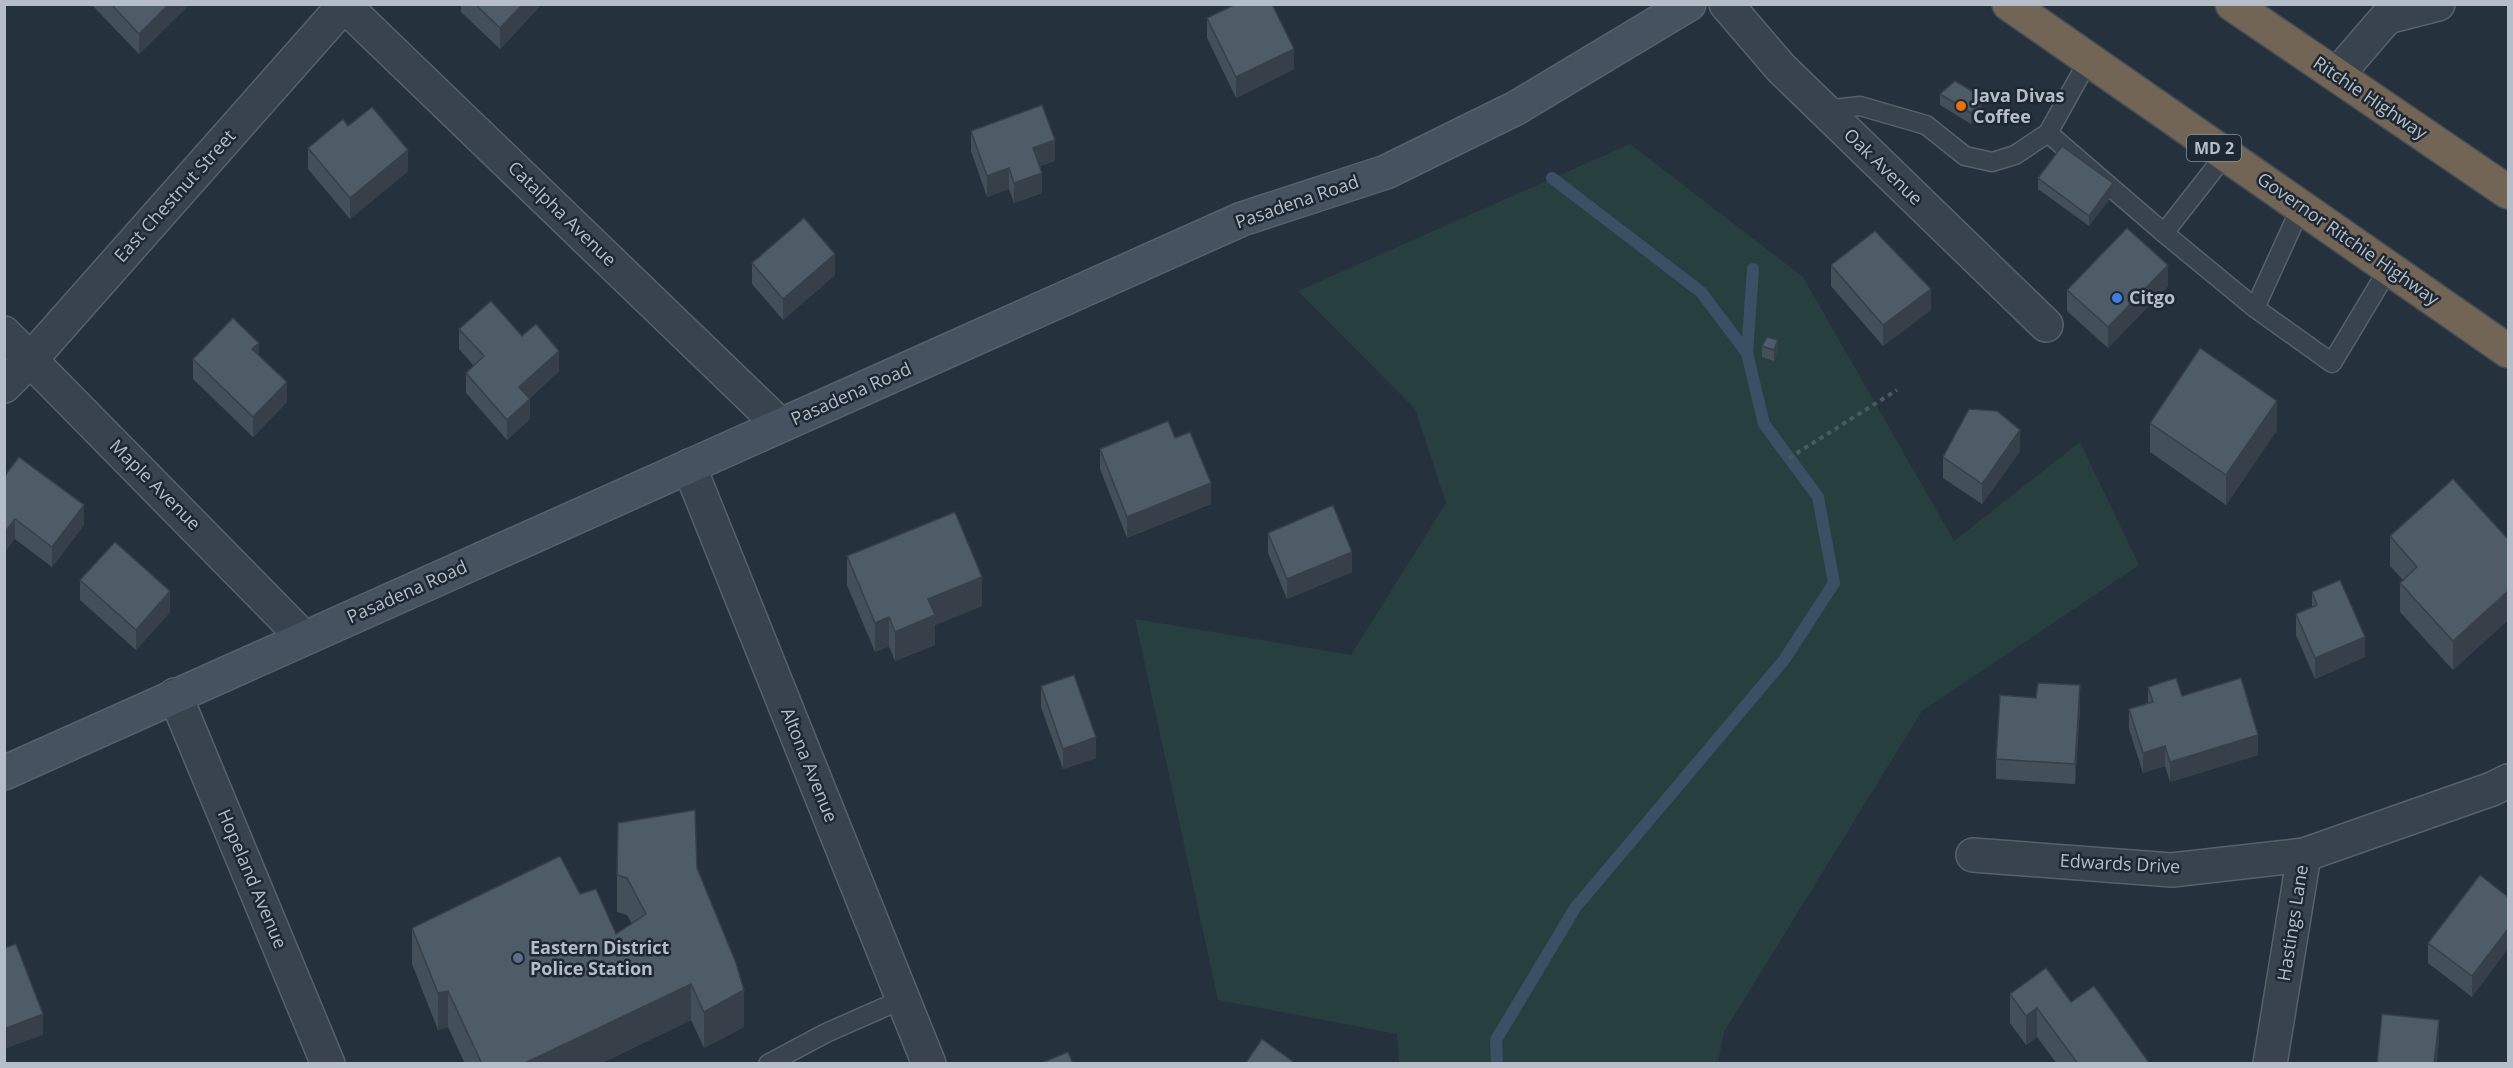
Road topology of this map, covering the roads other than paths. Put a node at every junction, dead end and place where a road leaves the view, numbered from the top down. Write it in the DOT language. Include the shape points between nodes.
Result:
graph roads {
  1 [pos="1689,4"];
  2 [pos="1726,4"];
  3 [pos="2009,4"];
  4 [pos="2232,4"];
  5 [pos="2438,4"];
  6 [pos="344,5"];
  7 [pos="2088,60"];
  8 [pos="2337,75"];
  9 [pos="1825,110"];
  10 [pos="2048,133"];
  11 [pos="2225,154"];
  12 [pos="2508,192"];
  13 [pos="2301,207"];
  14 [pos="2164,233"];
  15 [pos="2389,268"];
  16 [pos="2255,308"];
  17 [pos="2046,325"];
  18 [pos="4,333"];
  19 [pos="2508,351"];
  20 [pos="31,359"];
  21 [pos="4,386"];
  22 [pos="780,425"];
  23 [pos="689,465"];
  24 [pos="304,638"];
  25 [pos="175,695"];
  26 [pos="4,773"];
  27 [pos="2508,781"];
  28 [pos="1973,855"];
  29 [pos="2304,855"];
  30 [pos="903,999"];
  31 [pos="328,1064"];
  32 [pos="768,1064"];
  33 [pos="929,1064"];
  34 [pos="2270,1064"];
  1 -- 22 [label="main road, Pasadena Road" via="1516,108 1386,172 1242,219"];
  2 -- 9 [label="street, Oak Avenue" via="1781,68"];
  3 -- 7 [label="highway, Governor Ritchie Highway / MD 2"];
  4 -- 8 [label="highway, Ritchie Highway"];
  5 -- 8 [label="street" via="2387,18"];
  6 -- 20 [label="street, East Chestnut Street"];
  6 -- 22 [label="street, Catalpha Avenue"];
  7 -- 10 [label="lane"];
  7 -- 11 [label="highway, Governor Ritchie Highway / MD 2"];
  8 -- 12 [label="highway, Ritchie Highway"];
  9 -- 10 [label="lane" via="1860,106 1926,125 1965,156 1992,162 2015,155"];
  9 -- 17 [label="street, Oak Avenue"];
  10 -- 14 [label="lane"];
  11 -- 13 [label="highway, Governor Ritchie Highway / MD 2"];
  11 -- 14 [label="lane"];
  13 -- 15 [label="highway, Governor Ritchie Highway / MD 2"];
  13 -- 16 [label="lane"];
  14 -- 16 [label="lane"];
  15 -- 16 [label="lane" via="2332,363"];
  15 -- 19 [label="highway, Governor Ritchie Highway / MD 2"];
  18 -- 20 [label="street, Maple Avenue"];
  20 -- 21 [label="street, East Chestnut Street"];
  20 -- 24 [label="street, Maple Avenue"];
  22 -- 23 [label="main road, Pasadena Road"];
  23 -- 24 [label="main road, Pasadena Road"];
  23 -- 30 [label="street, Altona Avenue"];
  24 -- 25 [label="main road, Pasadena Road"];
  25 -- 26 [label="main road, Pasadena Road"];
  25 -- 31 [label="street, Hopeland Avenue"];
  27 -- 29 [label="street, Hastings Lane"];
  28 -- 29 [label="street, Edwards Drive" via="2172,870"];
  29 -- 34 [label="street, Hastings Lane"];
  30 -- 32 [label="lane"];
  30 -- 33 [label="street, Altona Avenue"];
}
